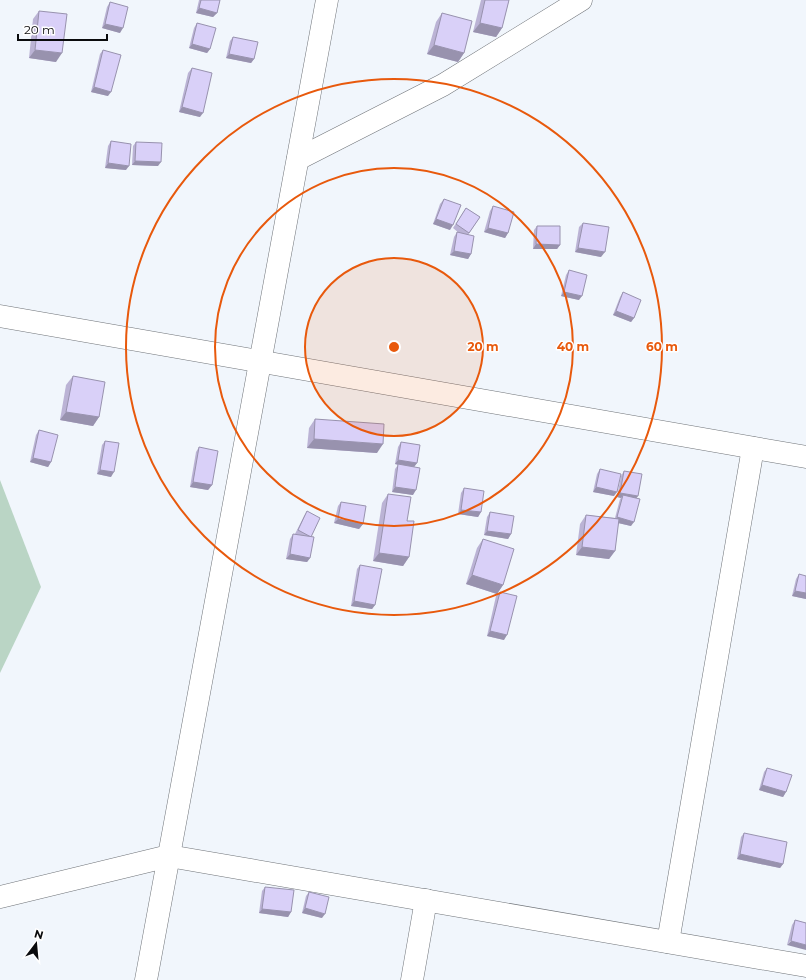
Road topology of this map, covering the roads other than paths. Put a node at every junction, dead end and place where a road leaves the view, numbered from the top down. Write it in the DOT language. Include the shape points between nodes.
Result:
graph roads {
  1 [pos="327,0"];
  2 [pos="581,0"];
  3 [pos="298,159"];
  4 [pos="0,316"];
  5 [pos="261,361"];
  6 [pos="753,448"];
  7 [pos="806,457"];
  8 [pos="169,856"];
  9 [pos="0,896"];
  10 [pos="426,900"];
  11 [pos="668,942"];
  12 [pos="806,966"];
  13 [pos="146,980"];
  14 [pos="412,980"];
  1 -- 3 [label="street"];
  2 -- 3 [label="street" via="444,85"];
  3 -- 5 [label="street"];
  4 -- 5 [label="street"];
  5 -- 6 [label="street"];
  5 -- 8 [label="street"];
  6 -- 7 [label="street"];
  6 -- 11 [label="street"];
  8 -- 9 [label="street"];
  8 -- 10 [label="street"];
  8 -- 13 [label="street"];
  10 -- 11 [label="street"];
  10 -- 14 [label="street"];
  11 -- 12 [label="street"];
}
